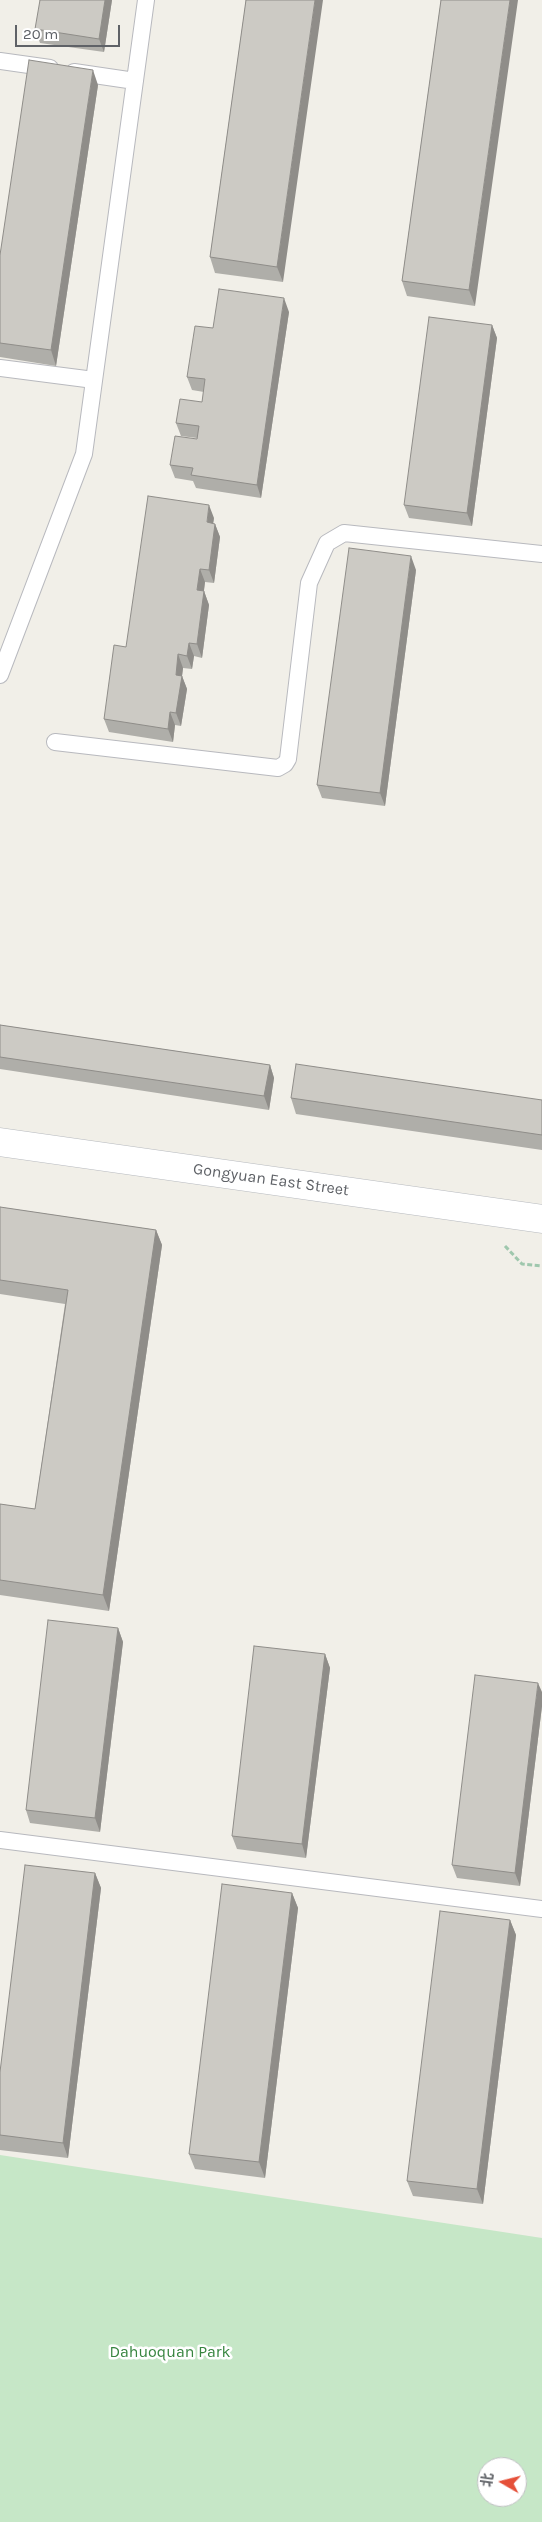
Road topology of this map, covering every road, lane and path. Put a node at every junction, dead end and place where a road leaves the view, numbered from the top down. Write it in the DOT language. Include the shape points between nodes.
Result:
graph roads {
  1 [pos="146,0"];
  2 [pos="0,60"];
  3 [pos="135,81"];
  4 [pos="0,368"];
  5 [pos="94,380"];
  6 [pos="542,554"];
  7 [pos="0,675"];
  8 [pos="55,742"];
  9 [pos="0,1142"];
  10 [pos="542,1219"];
  11 [pos="0,1840"];
  12 [pos="542,1909"];
  1 -- 3 [label="lane"];
  2 -- 3 [label="lane"];
  3 -- 5 [label="lane"];
  4 -- 5 [label="lane"];
  5 -- 7 [label="lane" via="84,454"];
  6 -- 8 [label="lane" via="344,534 326,543 308,583 288,759 278,768"];
  9 -- 10 [label="street, Gongyuan East Street"];
  11 -- 12 [label="lane"];
}
